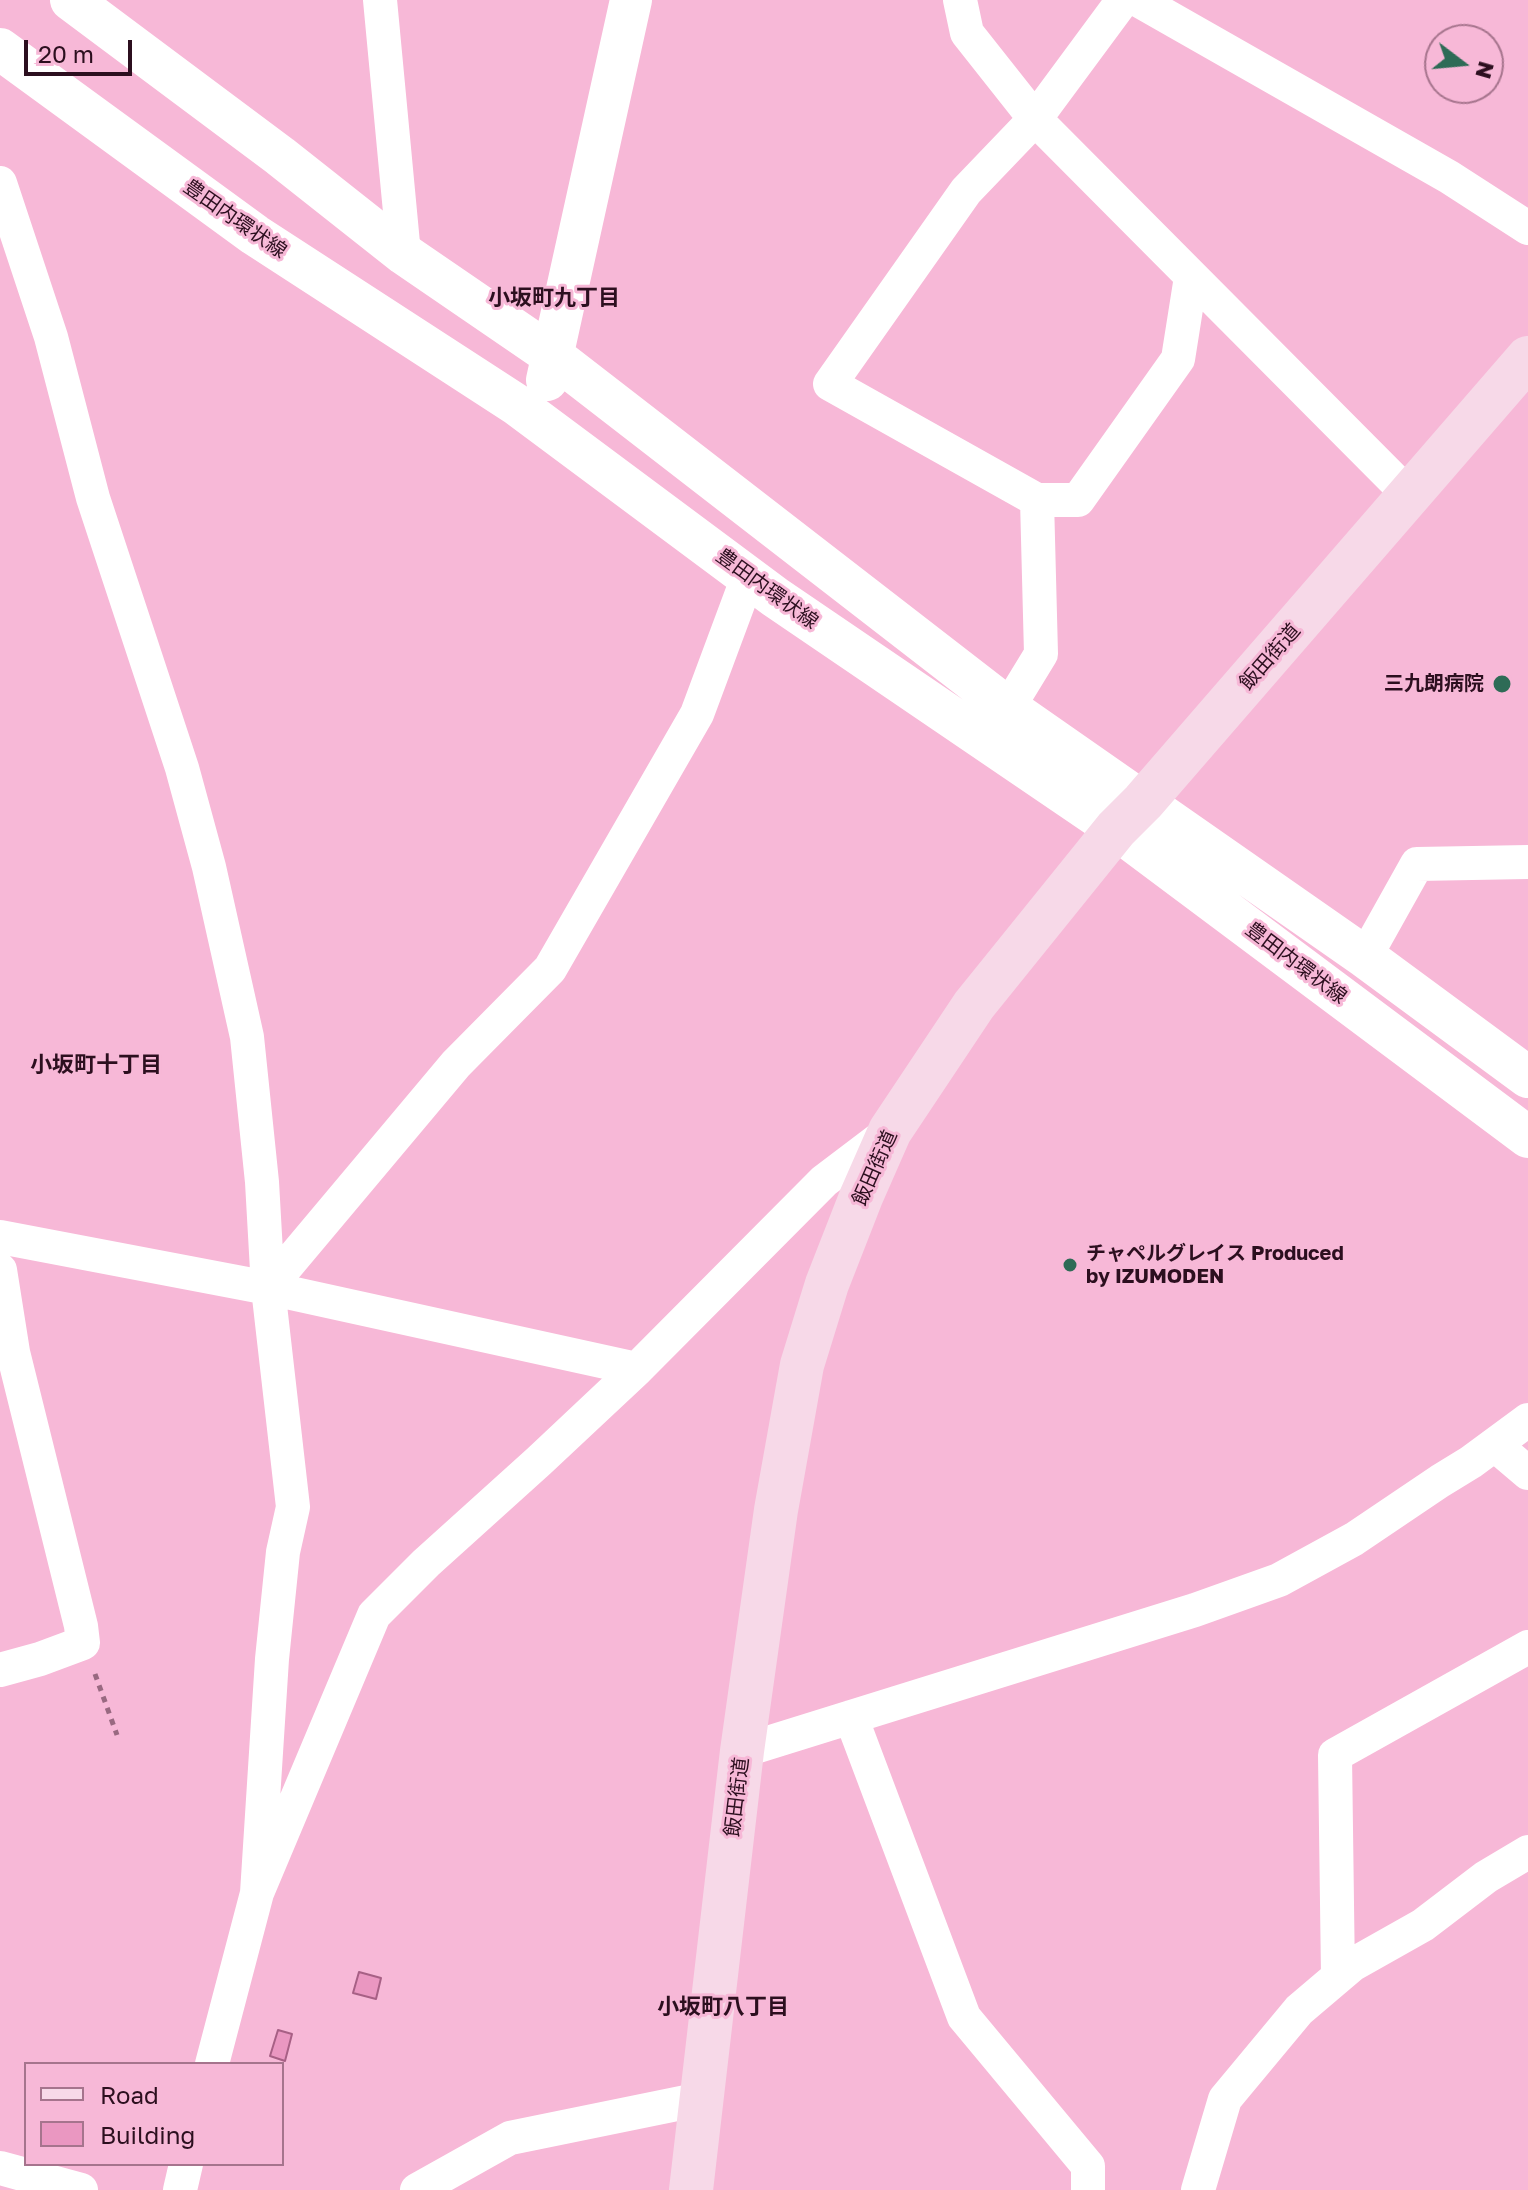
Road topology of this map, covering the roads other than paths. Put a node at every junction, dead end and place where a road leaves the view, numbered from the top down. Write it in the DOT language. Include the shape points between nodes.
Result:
graph roads {
  1 [pos="71,0"];
  2 [pos="380,0"];
  3 [pos="631,0"];
  4 [pos="960,0"];
  5 [pos="1123,0"];
  6 [pos="1138,0"];
  7 [pos="0,49"];
  8 [pos="1035,119"];
  9 [pos="0,183"];
  10 [pos="1528,228"];
  11 [pos="404,254"];
  12 [pos="1191,277"];
  13 [pos="553,356"];
  14 [pos="1528,358"];
  15 [pos="539,421"];
  16 [pos="1410,496"];
  17 [pos="1037,500"];
  18 [pos="748,577"];
  19 [pos="1008,708"];
  20 [pos="1130,815"];
  21 [pos="1528,862"];
  22 [pos="1365,957"];
  23 [pos="1528,1077"];
  24 [pos="890,1131"];
  25 [pos="1528,1137"];
  26 [pos="0,1237"];
  27 [pos="0,1270"];
  28 [pos="268,1288"];
  29 [pos="6,1351"];
  30 [pos="637,1369"];
  31 [pos="1528,1420"];
  32 [pos="1495,1445"];
  33 [pos="1528,1473"];
  34 [pos="1528,1647"];
  35 [pos="0,1670"];
  36 [pos="851,1717"];
  37 [pos="742,1751"];
  38 [pos="1528,1852"];
  39 [pos="257,1893"];
  40 [pos="1338,1977"];
  41 [pos="213,2062"];
  42 [pos="701,2099"];
  43 [pos="186,2166"];
  44 [pos="0,2168"];
  45 [pos="81,2190"];
  46 [pos="180,2190"];
  47 [pos="417,2190"];
  48 [pos="691,2190"];
  49 [pos="1088,2190"];
  50 [pos="1198,2190"];
  1 -- 11 [label="street, 豊田内環状線"];
  2 -- 11 [label="street"];
  3 -- 13 [label="street"];
  4 -- 8 [label="street" via="967,33"];
  5 -- 8 [label="street"];
  6 -- 10 [label="street" via="1449,177"];
  7 -- 15 [label="street, 豊田内環状線" via="255,235"];
  8 -- 12 [label="street"];
  8 -- 17 [label="street" via="966,191 830,384"];
  9 -- 28 [label="street" via="209,867 247,1037"];
  11 -- 13 [label="street, 豊田内環状線"];
  12 -- 16 [label="street"];
  12 -- 17 [label="street" via="1178,359 1078,500"];
  13 -- 15 [label="street"];
  13 -- 19 [label="street, 豊田内環状線"];
  14 -- 16 [label="main road, 飯田街道"];
  15 -- 18 [label="street, 豊田内環状線"];
  16 -- 20 [label="main road, 飯田街道"];
  17 -- 19 [label="street" via="1041,654"];
  18 -- 20 [label="street, 豊田内環状線"];
  18 -- 28 [label="street" via="697,714 550,969 456,1064"];
  19 -- 20 [label="street, 豊田内環状線"];
  20 -- 22 [label="street, 豊田内環状線"];
  20 -- 24 [label="main road, 飯田街道" via="974,1005"];
  20 -- 25 [label="street, 豊田内環状線"];
  21 -- 22 [label="street" via="1417,864"];
  22 -- 23 [label="street, 豊田内環状線"];
  24 -- 30 [label="street" via="824,1181"];
  24 -- 37 [label="main road, 飯田街道" via="827,1284 802,1365"];
  26 -- 28 [label="street"];
  27 -- 29 [label="street"];
  28 -- 30 [label="street"];
  28 -- 39 [label="street" via="293,1507 274,1644"];
  29 -- 35 [label="street" via="83,1643"];
  30 -- 39 [label="street" via="374,1615"];
  31 -- 32 [label="street"];
  32 -- 33 [label="street"];
  32 -- 36 [label="street" via="1354,1539 1279,1580"];
  34 -- 40 [label="street" via="1335,1755"];
  36 -- 37 [label="street"];
  36 -- 49 [label="street" via="964,2017 1088,2166"];
  37 -- 42 [label="main road, 飯田街道"];
  38 -- 40 [label="street"];
  39 -- 41 [label="street"];
  40 -- 50 [label="street" via="1299,2010 1225,2099"];
  42 -- 47 [label="street" via="510,2138"];
  42 -- 48 [label="main road, 飯田街道"];
  43 -- 46 [label="street"];
  44 -- 45 [label="street"];
}
